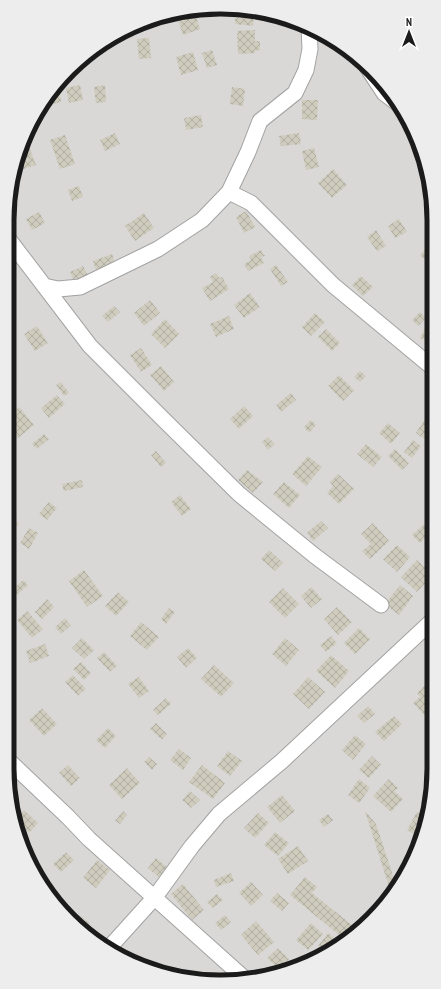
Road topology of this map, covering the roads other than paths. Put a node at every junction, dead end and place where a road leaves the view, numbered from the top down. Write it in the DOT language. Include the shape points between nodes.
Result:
graph roads {
  1 [pos="309,34"];
  2 [pos="229,192"];
  3 [pos="14,246"];
  4 [pos="44,286"];
  5 [pos="427,363"];
  6 [pos="381,605"];
  7 [pos="427,626"];
  8 [pos="14,766"];
  9 [pos="155,897"];
  10 [pos="112,944"];
  11 [pos="240,974"];
  1 -- 2 [label="street" via="310,49 306,70 295,93 260,121"];
  2 -- 4 [label="street" via="202,220 158,249 80,287 58,289"];
  2 -- 5 [label="street" via="251,203 333,285"];
  3 -- 4 [label="street"];
  4 -- 6 [label="street" via="90,346 239,494 315,556"];
  7 -- 9 [label="street" via="282,761 219,814"];
  8 -- 9 [label="street" via="89,839"];
  9 -- 10 [label="street"];
  9 -- 11 [label="street"];
}
